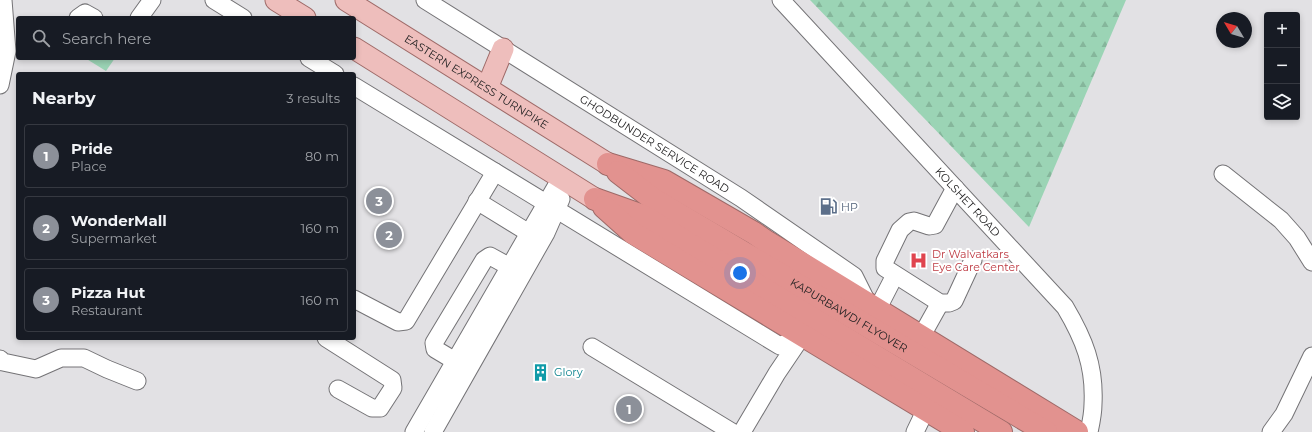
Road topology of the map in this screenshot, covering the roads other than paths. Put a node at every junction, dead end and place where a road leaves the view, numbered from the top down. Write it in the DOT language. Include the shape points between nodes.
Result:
graph roads {
  1 [pos="3,0"];
  2 [pos="152,0"];
  3 [pos="214,0"];
  4 [pos="276,0"];
  5 [pos="346,0"];
  6 [pos="425,0"];
  7 [pos="781,0"];
  8 [pos="81,16"];
  9 [pos="90,16"];
  10 [pos="140,16"];
  11 [pos="240,16"];
  12 [pos="302,16"];
  13 [pos="356,49"];
  14 [pos="503,49"];
  15 [pos="312,60"];
  16 [pos="332,72"];
  17 [pos="0,85"];
  18 [pos="356,87"];
  19 [pos="487,88"];
  20 [pos="608,164"];
  21 [pos="495,172"];
  22 [pos="1223,174"];
  23 [pos="565,181"];
  24 [pos="955,188"];
  25 [pos="595,199"];
  26 [pos="478,201"];
  27 [pos="552,206"];
  28 [pos="648,207"];
  29 [pos="529,233"];
  30 [pos="973,260"];
  31 [pos="1312,262"];
  32 [pos="510,267"];
  33 [pos="895,275"];
  34 [pos="356,300"];
  35 [pos="940,303"];
  36 [pos="873,307"];
  37 [pos="803,335"];
  38 [pos="921,337"];
  39 [pos="329,340"];
  40 [pos="592,347"];
  41 [pos="1312,356"];
  42 [pos="0,359"];
  43 [pos="455,361"];
  44 [pos="137,381"];
  45 [pos="338,389"];
  46 [pos="926,410"];
  47 [pos="414,432"];
  48 [pos="433,432"];
  49 [pos="732,432"];
  50 [pos="742,432"];
  51 [pos="915,432"];
  52 [pos="963,432"];
  53 [pos="1001,432"];
  54 [pos="1046,432"];
  55 [pos="1077,432"];
  56 [pos="1089,432"];
  57 [pos="1271,432"];
  1 -- 17 [label="street" via="7,51"];
  2 -- 10 [label="street"];
  3 -- 11 [label="street"];
  4 -- 12 [label="main road"];
  5 -- 19 [label="main road, EASTERN EXPRESS TURNPIKE"];
  6 -- 14 [label="street, GHODBUNDER SERVICE ROAD"];
  7 -- 24 [label="street, KOLSHET ROAD"];
  8 -- 9 [label="street" via="85,13"];
  13 -- 23 [label="main road"];
  14 -- 19 [label="main road"];
  14 -- 36 [label="street, GHODBUNDER SERVICE ROAD" via="741,198 854,276"];
  15 -- 16 [label="street"];
  18 -- 21 [label="street"];
  19 -- 20 [label="main road, EASTERN EXPRESS TURNPIKE"];
  20 -- 28 [label="highway"];
  20 -- 36 [label="highway" via="664,181"];
  21 -- 26 [label="street"];
  21 -- 27 [label="street"];
  22 -- 31 [label="street" via="1281,220 1297,238"];
  23 -- 25 [label="main road"];
  23 -- 27 [label="street"];
  24 -- 33 [label="street" via="935,225 929,226 914,221 900,230 885,261 885,268"];
  24 -- 56 [label="street, KOLSHET ROAD" via="1065,307 1079,332 1088,353 1092,379 1093,404"];
  25 -- 28 [label="highway"];
  25 -- 37 [label="highway" via="633,233"];
  26 -- 29 [label="street"];
  26 -- 34 [label="street" via="406,321 398,322"];
  27 -- 29 [label="street"];
  27 -- 37 [label="street" via="780,346"];
  27 -- 48 [label="street" via="544,237"];
  28 -- 53 [label="highway, KAPURBAWDI FLYOVER"];
  28 -- 54 [label="highway, KAPURBAWDI FLYOVER"];
  29 -- 32 [label="street"];
  30 -- 35 [label="street" via="954,301"];
  32 -- 43 [label="street"];
  32 -- 43 [label="street" via="490,256 484,260 434,343 435,348"];
  33 -- 35 [label="street"];
  33 -- 36 [label="street"];
  35 -- 38 [label="street"];
  36 -- 38 [label="highway"];
  37 -- 46 [label="highway"];
  37 -- 50 [label="street"];
  38 -- 55 [label="highway"];
  39 -- 45 [label="street" via="392,380 393,388 380,408 372,408"];
  40 -- 49 [label="street"];
  41 -- 57 [label="street" via="1284,414"];
  42 -- 44 [label="street" via="3,362 36,369 61,358 84,358"];
  43 -- 47 [label="street"];
  46 -- 51 [label="street"];
  46 -- 52 [label="highway"];
}
